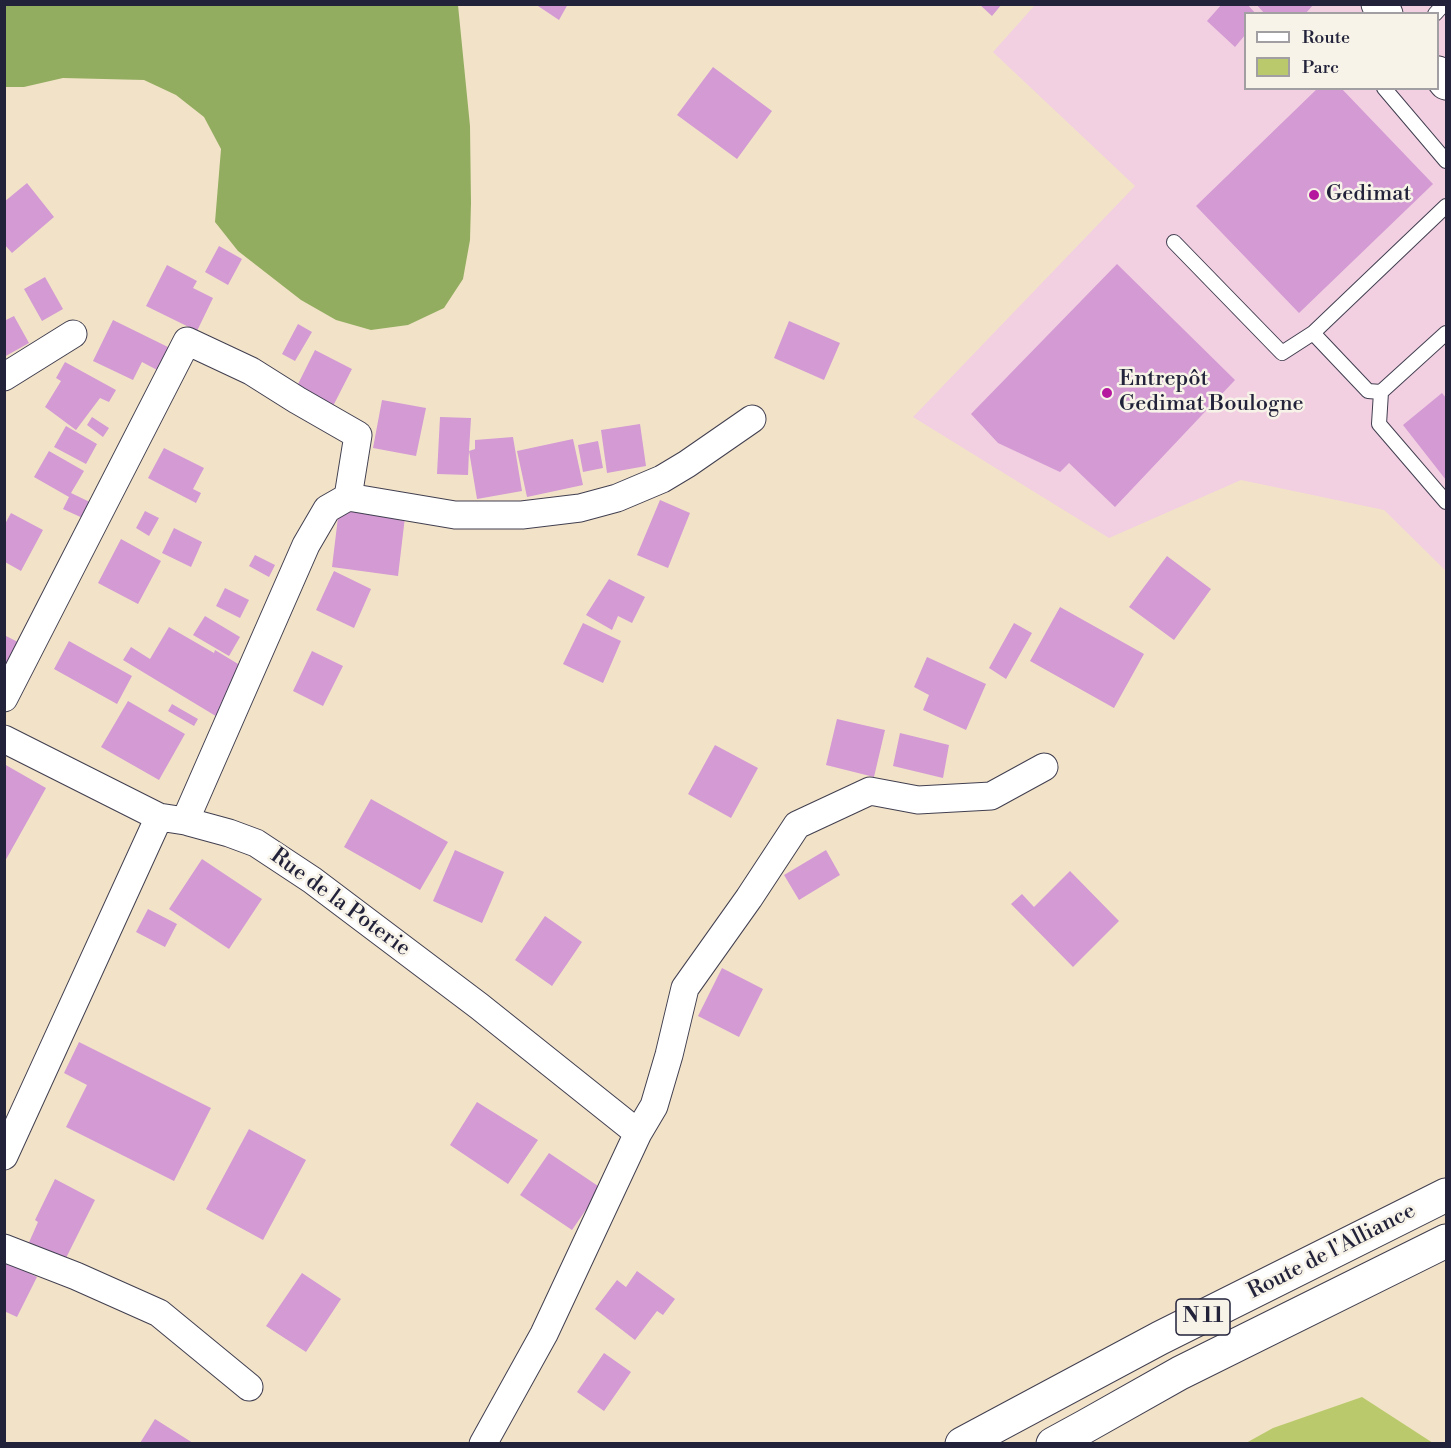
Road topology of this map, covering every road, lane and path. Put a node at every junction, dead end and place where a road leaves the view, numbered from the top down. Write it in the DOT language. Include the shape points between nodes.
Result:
graph roads {
  1 [pos="1386,90"];
  2 [pos="1446,161"];
  3 [pos="1446,206"];
  4 [pos="1174,243"];
  5 [pos="1313,333"];
  6 [pos="1446,333"];
  7 [pos="73,334"];
  8 [pos="4,377"];
  9 [pos="1381,392"];
  10 [pos="752,419"];
  11 [pos="348,497"];
  12 [pos="1446,502"];
  13 [pos="4,698"];
  14 [pos="4,739"];
  15 [pos="1044,767"];
  16 [pos="159,817"];
  17 [pos="185,821"];
  18 [pos="638,1133"];
  19 [pos="4,1156"];
  20 [pos="1446,1195"];
  21 [pos="1446,1241"];
  22 [pos="4,1248"];
  23 [pos="249,1386"];
  24 [pos="1073,1435"];
  25 [pos="483,1443"];
  26 [pos="962,1443"];
  27 [pos="1053,1443"];
  1 -- 2 [label="lane"];
  3 -- 5 [label="lane"];
  4 -- 5 [label="lane" via="1282,353"];
  5 -- 9 [label="lane" via="1368,391"];
  6 -- 9 [label="lane"];
  7 -- 8 [label="street"];
  9 -- 12 [label="lane" via="1379,424"];
  10 -- 11 [label="street" via="662,479 580,508 522,515 455,515"];
  11 -- 13 [label="street" via="358,435 251,371 187,341"];
  11 -- 17 [label="street" via="327,509 306,545"];
  14 -- 16 [label="street, Rue de la Poterie"];
  15 -- 18 [label="street" via="991,796 918,800 870,791 797,825 685,988 654,1106"];
  16 -- 17 [label="street, Rue de la Poterie"];
  16 -- 19 [label="street"];
  17 -- 18 [label="street, Rue de la Poterie" via="256,843 312,880"];
  18 -- 25 [label="street" via="544,1334"];
  20 -- 26 [label="main road, Route de l'Alliance / N 11" via="1160,1338"];
  21 -- 24 [label="main road, Route de l'Alliance / N 11" via="1180,1373"];
  22 -- 23 [label="street" via="159,1313"];
  24 -- 27 [label="main road, Route de l'Alliance / N 11"];
}
